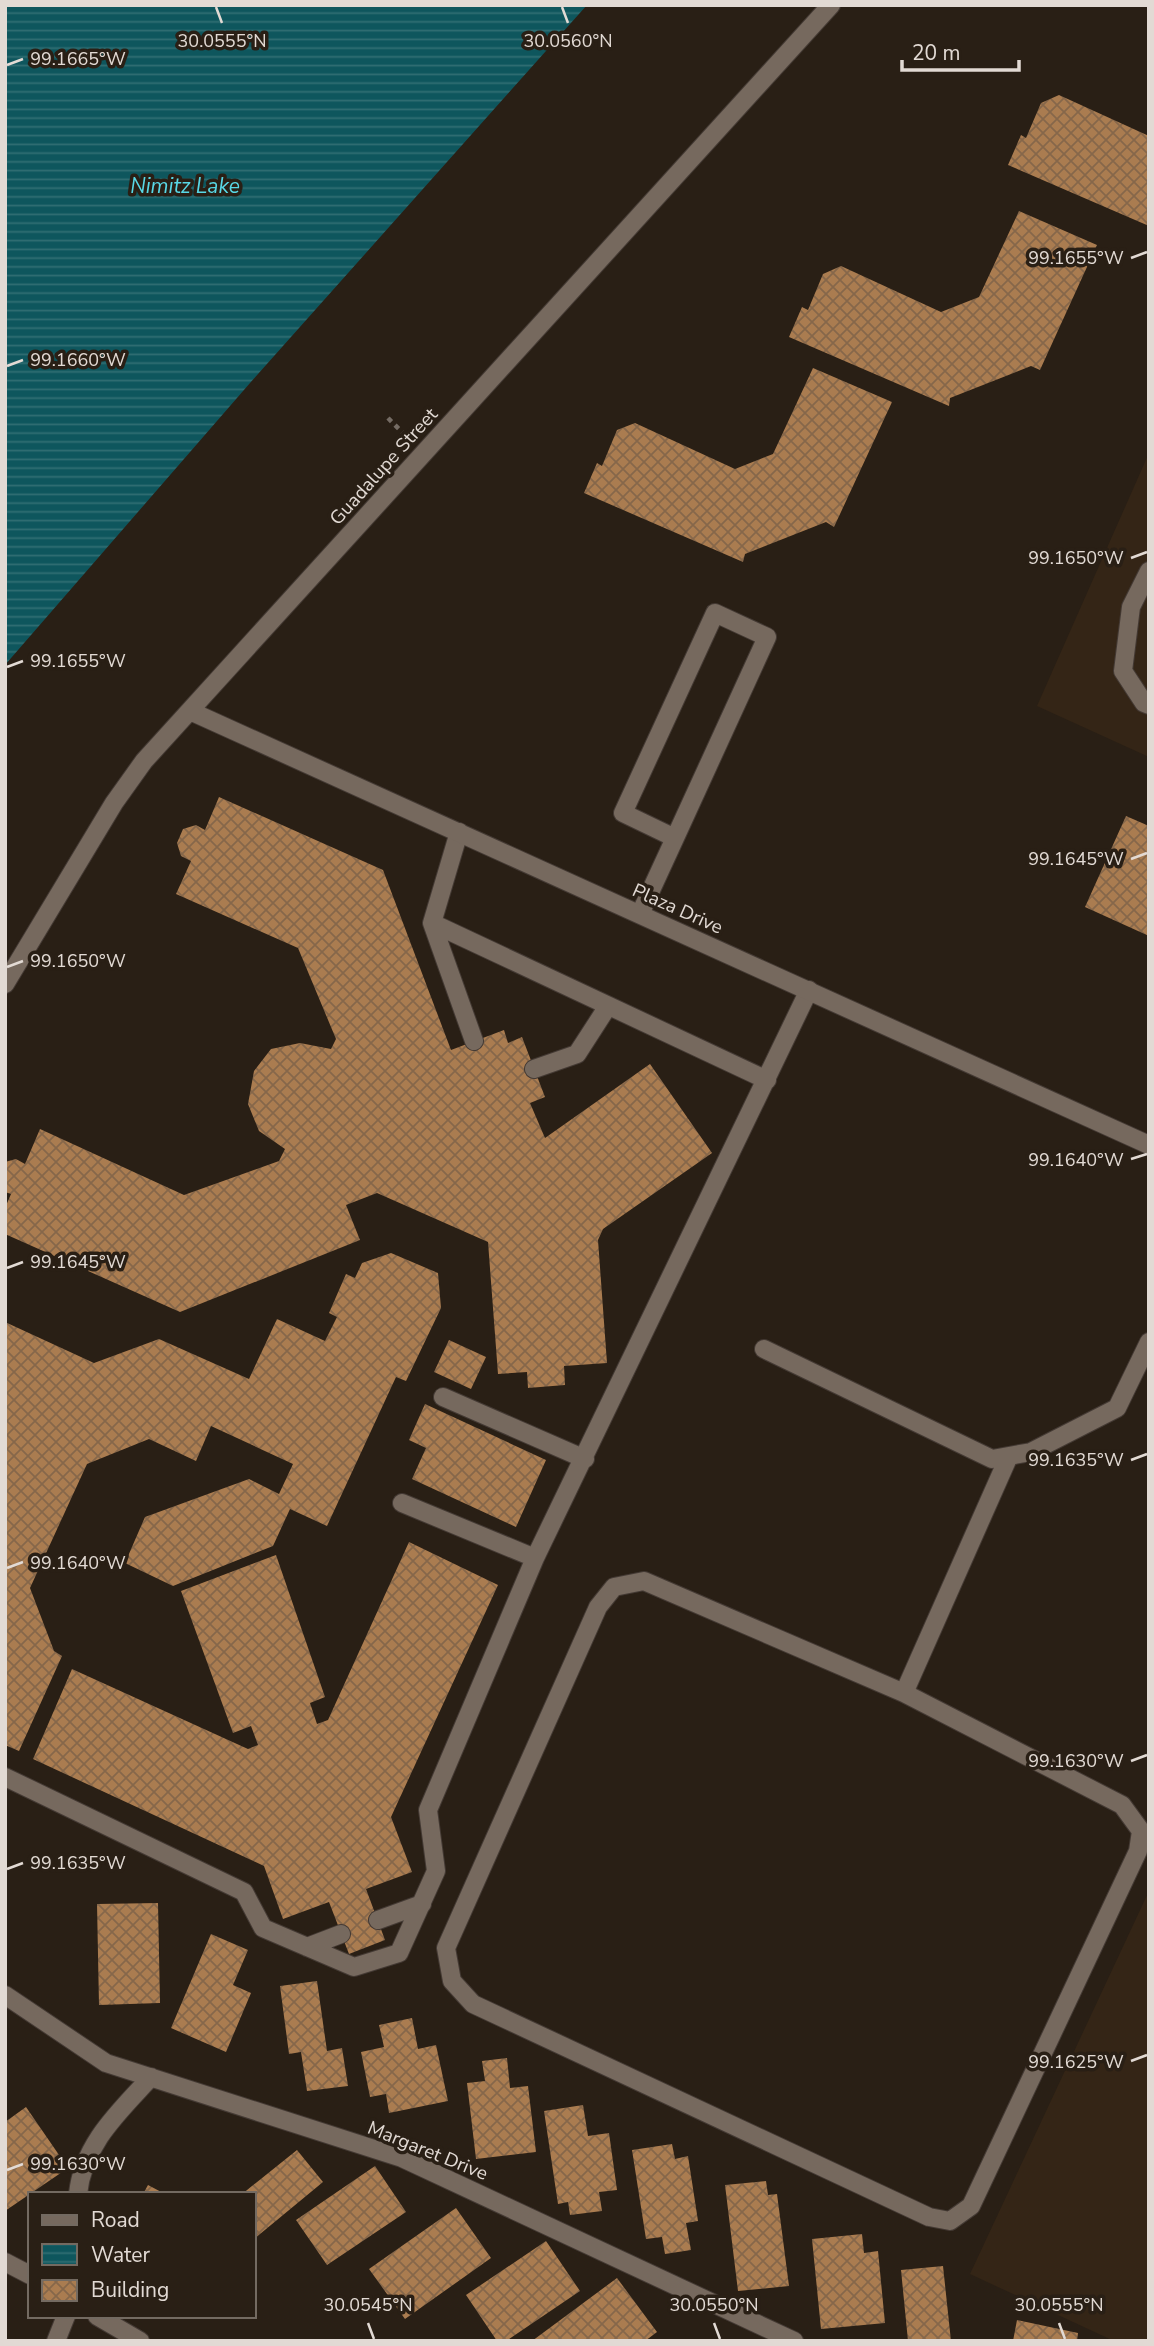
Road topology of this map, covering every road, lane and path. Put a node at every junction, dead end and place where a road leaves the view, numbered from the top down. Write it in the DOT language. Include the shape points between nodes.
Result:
graph roads {
  1 [pos="831,5"];
  2 [pos="388,418"];
  3 [pos="398,428"];
  4 [pos="1149,571"];
  5 [pos="1149,705"];
  6 [pos="190,711"];
  7 [pos="459,832"];
  8 [pos="675,838"];
  9 [pos="640,914"];
  10 [pos="432,923"];
  11 [pos="5,984"];
  12 [pos="809,990"];
  13 [pos="608,1006"];
  14 [pos="474,1041"];
  15 [pos="534,1069"];
  16 [pos="766,1080"];
  17 [pos="1149,1144"];
  18 [pos="1149,1342"];
  19 [pos="764,1349"];
  20 [pos="443,1396"];
  21 [pos="1009,1456"];
  22 [pos="585,1459"];
  23 [pos="402,1503"];
  24 [pos="536,1558"];
  25 [pos="904,1693"];
  26 [pos="5,1777"];
  27 [pos="422,1904"];
  28 [pos="378,1920"];
  29 [pos="341,1934"];
  30 [pos="307,1947"];
  31 [pos="5,1996"];
  32 [pos="151,2077"];
  33 [pos="78,2192"];
  34 [pos="5,2262"];
  35 [pos="28,2274"];
  36 [pos="65,2318"];
  37 [pos="100,2318"];
  38 [pos="56,2341"];
  39 [pos="140,2341"];
  40 [pos="794,2341"];
  1 -- 6 [label="street, Guadalupe Street"];
  2 -- 3 [label="path"];
  4 -- 5 [label="street" via="1131,607 1123,671"];
  6 -- 7 [label="street, Plaza Drive"];
  6 -- 11 [label="street, Guadalupe Street" via="144,761 114,803"];
  7 -- 9 [label="street, Plaza Drive"];
  7 -- 10 [label="street"];
  8 -- 8 [label="street" via="623,813 715,613 767,637"];
  8 -- 9 [label="street"];
  9 -- 12 [label="street, Plaza Drive"];
  10 -- 13 [label="street"];
  10 -- 14 [label="street"];
  12 -- 16 [label="street"];
  12 -- 17 [label="street, Plaza Drive"];
  13 -- 15 [label="street" via="577,1054"];
  13 -- 16 [label="street"];
  16 -- 22 [label="street"];
  18 -- 21 [label="street" via="1117,1408 1031,1452"];
  19 -- 21 [label="street" via="992,1459"];
  20 -- 22 [label="street"];
  21 -- 25 [label="street"];
  22 -- 24 [label="street"];
  23 -- 24 [label="street"];
  24 -- 27 [label="street" via="428,1810 436,1871"];
  25 -- 25 [label="street" via="644,1581 614,1587 598,1607 446,1948 452,1981 473,2004 929,2217 950,2221 971,2206 1138,1851 1142,1831 1122,1805"];
  26 -- 30 [label="street" via="244,1892 263,1928"];
  27 -- 28 [label="street"];
  27 -- 30 [label="street" via="399,1953 354,1967"];
  29 -- 30 [label="street"];
  31 -- 32 [label="street, Margaret Drive" via="106,2063"];
  32 -- 33 [label="street" via="100,2132"];
  32 -- 40 [label="street, Margaret Drive" via="402,2158"];
  34 -- 35 [label="street"];
  36 -- 38 [label="street"];
  37 -- 39 [label="street"];
}
